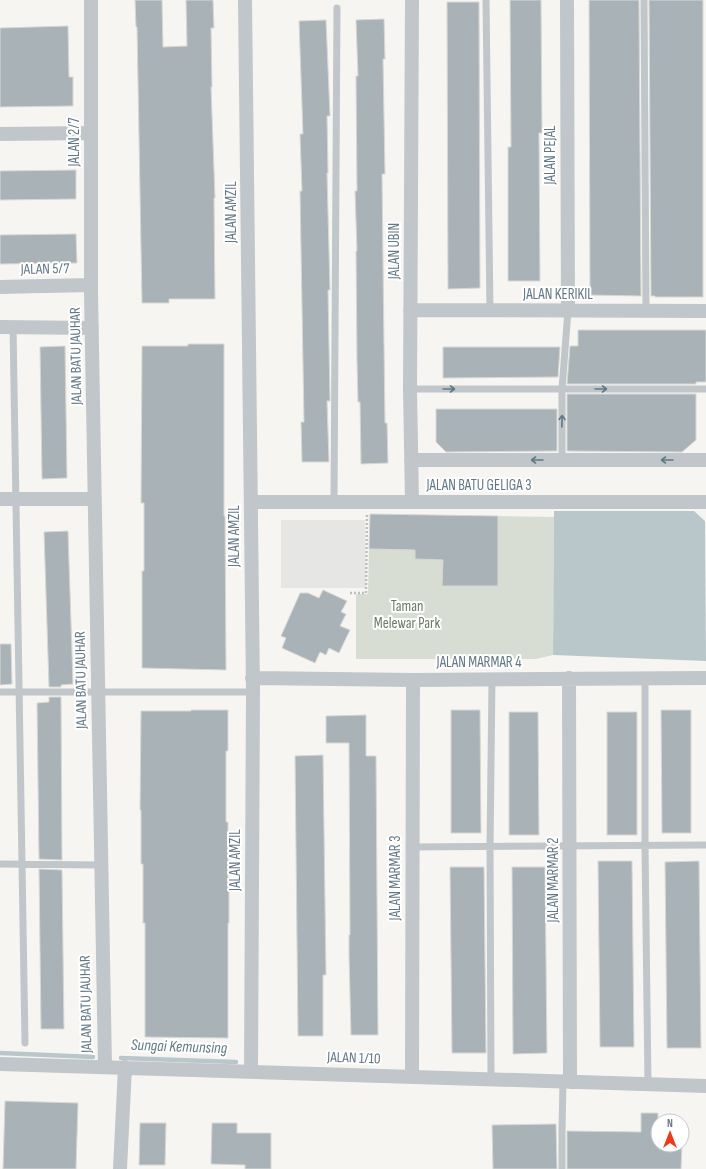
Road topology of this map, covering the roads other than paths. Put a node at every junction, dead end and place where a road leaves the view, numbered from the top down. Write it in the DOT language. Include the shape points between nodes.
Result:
graph roads {
  1 [pos="91,0"];
  2 [pos="245,0"];
  3 [pos="412,0"];
  4 [pos="486,0"];
  5 [pos="567,0"];
  6 [pos="644,0"];
  7 [pos="337,8"];
  8 [pos="91,133"];
  9 [pos="0,134"];
  10 [pos="0,287"];
  11 [pos="91,289"];
  12 [pos="410,310"];
  13 [pos="568,310"];
  14 [pos="490,311"];
  15 [pos="646,311"];
  16 [pos="706,311"];
  17 [pos="7,326"];
  18 [pos="92,328"];
  19 [pos="410,389"];
  20 [pos="562,389"];
  21 [pos="706,389"];
  22 [pos="411,460"];
  23 [pos="562,460"];
  24 [pos="706,460"];
  25 [pos="17,499"];
  26 [pos="95,499"];
  27 [pos="0,500"];
  28 [pos="251,502"];
  29 [pos="334,502"];
  30 [pos="412,502"];
  31 [pos="706,502"];
  32 [pos="569,678"];
  33 [pos="645,678"];
  34 [pos="706,678"];
  35 [pos="492,679"];
  36 [pos="413,680"];
  37 [pos="252,685"];
  38 [pos="0,692"];
  39 [pos="19,692"];
  40 [pos="98,692"];
  41 [pos="706,845"];
  42 [pos="570,846"];
  43 [pos="645,846"];
  44 [pos="412,847"];
  45 [pos="490,847"];
  46 [pos="0,864"];
  47 [pos="22,864"];
  48 [pos="101,865"];
  49 [pos="25,1043"];
  50 [pos="0,1064"];
  51 [pos="105,1067"];
  52 [pos="125,1067"];
  53 [pos="251,1072"];
  54 [pos="412,1076"];
  55 [pos="491,1079"];
  56 [pos="567,1081"];
  57 [pos="648,1084"];
  58 [pos="706,1086"];
  59 [pos="120,1169"];
  60 [pos="562,1169"];
  1 -- 8 [label="street, JALAN 2/7"];
  2 -- 28 [label="street, JALAN AMZIL"];
  3 -- 12 [label="street, JALAN UBIN"];
  4 -- 14 [label="lane"];
  5 -- 13 [label="street, JALAN PEJAL"];
  6 -- 15 [label="lane"];
  7 -- 29 [label="lane"];
  8 -- 9 [label="street"];
  8 -- 11 [label="street, JALAN 2/7"];
  10 -- 11 [label="street, JALAN 5/7"];
  11 -- 18 [label="street, JALAN BATU JAUHAR"];
  12 -- 14 [label="street, JALAN KERIKIL"];
  12 -- 19 [label="street, JALAN UBIN"];
  13 -- 14 [label="street, JALAN KERIKIL"];
  13 -- 15 [label="street, JALAN KERIKIL"];
  13 -- 20 [label="lane"];
  15 -- 16 [label="street, JALAN KERIKIL"];
  17 -- 18 [label="street"];
  17 -- 25 [label="lane"];
  18 -- 26 [label="street, JALAN BATU JAUHAR"];
  19 -- 20 [label="lane, one-way"];
  19 -- 22 [label="street, JALAN UBIN"];
  20 -- 21 [label="lane, one-way"];
  23 -- 20 [label="lane, one-way"];
  23 -- 22 [label="street, JALAN BATU GELIGA 3, one-way"];
  22 -- 30 [label="street, JALAN UBIN"];
  24 -- 23 [label="street, JALAN BATU GELIGA 3, one-way"];
  25 -- 26 [label="street"];
  25 -- 27 [label="street"];
  25 -- 39 [label="lane"];
  26 -- 40 [label="street, JALAN BATU JAUHAR"];
  28 -- 29 [label="street, JALAN BATU GELIGA 3"];
  28 -- 37 [label="street, JALAN AMZIL"];
  29 -- 30 [label="street, JALAN BATU GELIGA 3"];
  30 -- 31 [label="street, JALAN BATU GELIGA 3"];
  32 -- 33 [label="street, JALAN MARMAR 4"];
  32 -- 35 [label="street, JALAN MARMAR 4"];
  32 -- 42 [label="street, JALAN MARMAR 2"];
  33 -- 34 [label="street, JALAN MARMAR 4"];
  33 -- 43 [label="lane"];
  35 -- 36 [label="street, JALAN MARMAR 4"];
  35 -- 45 [label="lane"];
  36 -- 37 [label="street, JALAN MARMAR 4"];
  36 -- 44 [label="street, JALAN MARMAR 3"];
  37 -- 40 [label="lane"];
  37 -- 53 [label="street, JALAN AMZIL"];
  38 -- 39 [label="lane"];
  39 -- 40 [label="lane"];
  39 -- 47 [label="lane"];
  40 -- 48 [label="street, JALAN BATU JAUHAR"];
  41 -- 43 [label="lane"];
  42 -- 43 [label="lane"];
  42 -- 45 [label="lane"];
  42 -- 56 [label="street, JALAN MARMAR 2"];
  43 -- 57 [label="lane"];
  44 -- 45 [label="lane"];
  44 -- 54 [label="street, JALAN MARMAR 3"];
  45 -- 55 [label="lane"];
  46 -- 47 [label="lane"];
  47 -- 48 [label="lane"];
  47 -- 49 [label="lane"];
  48 -- 51 [label="street, JALAN BATU JAUHAR"];
  50 -- 51 [label="street, JALAN 1/10"];
  51 -- 52 [label="street, JALAN 1/10"];
  52 -- 53 [label="street, JALAN 1/10"];
  52 -- 59 [label="street"];
  53 -- 54 [label="street, JALAN 1/10"];
  54 -- 55 [label="street, JALAN 1/10"];
  55 -- 56 [label="street, JALAN 1/10"];
  56 -- 57 [label="street, JALAN 1/10"];
  56 -- 60 [label="lane" via="562,1131"];
  57 -- 58 [label="street, JALAN 1/10"];
}
